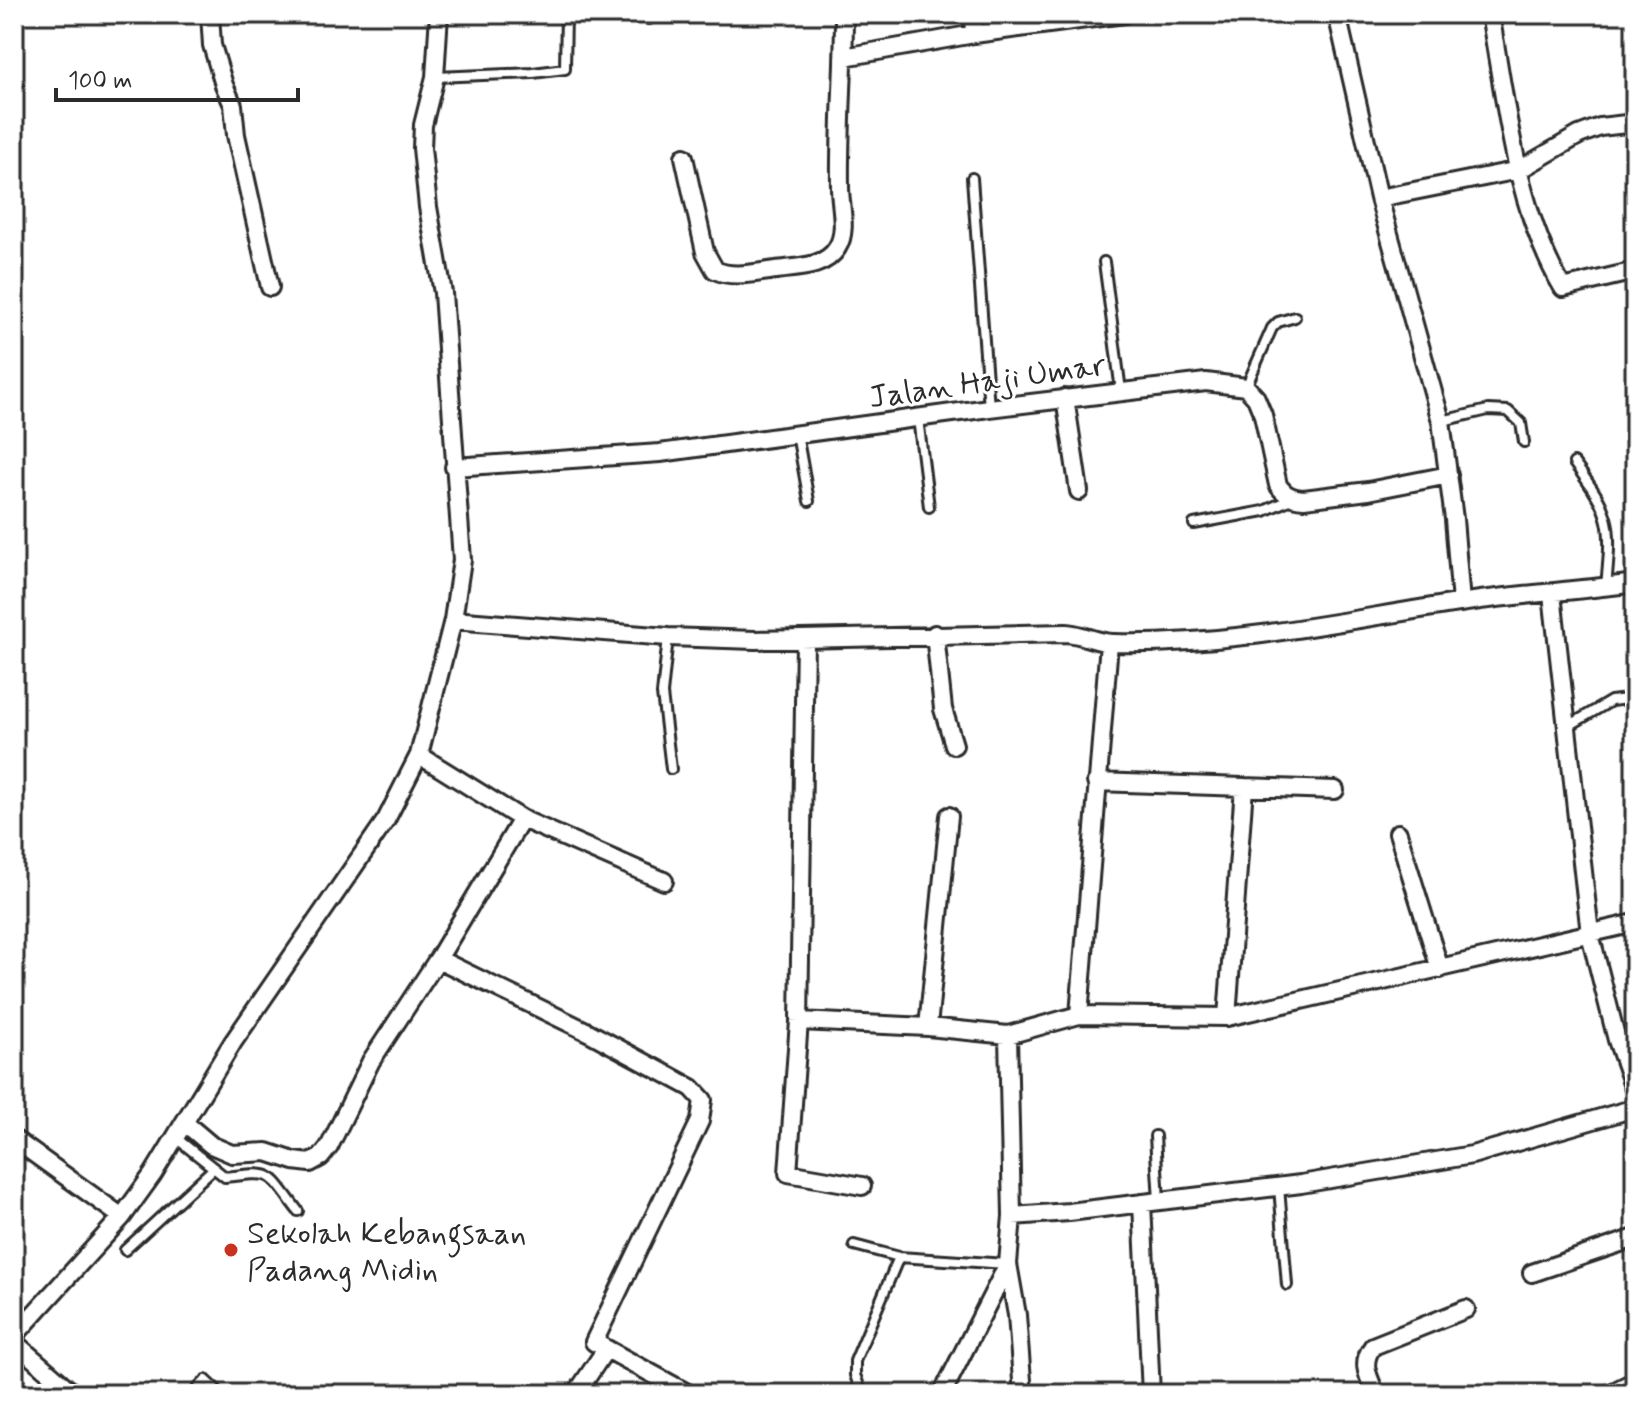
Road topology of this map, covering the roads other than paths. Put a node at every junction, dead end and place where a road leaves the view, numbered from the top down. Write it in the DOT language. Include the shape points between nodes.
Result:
graph roads {
  1 [pos="210,14"];
  2 [pos="439,14"];
  3 [pos="566,14"];
  4 [pos="844,14"];
  5 [pos="973,14"];
  6 [pos="1124,14"];
  7 [pos="1337,14"];
  8 [pos="1490,14"];
  9 [pos="974,34"];
  10 [pos="844,57"];
  11 [pos="435,77"];
  12 [pos="1635,123"];
  13 [pos="684,157"];
  14 [pos="1519,170"];
  15 [pos="972,178"];
  16 [pos="1379,198"];
  17 [pos="1104,262"];
  18 [pos="1635,271"];
  19 [pos="270,287"];
  20 [pos="1295,317"];
  21 [pos="1246,387"];
  22 [pos="1121,391"];
  23 [pos="1065,398"];
  24 [pos="989,408"];
  25 [pos="918,418"];
  26 [pos="1441,421"];
  27 [pos="797,434"];
  28 [pos="1524,442"];
  29 [pos="1574,463"];
  30 [pos="454,467"];
  31 [pos="1449,475"];
  32 [pos="1079,491"];
  33 [pos="1293,498"];
  34 [pos="809,501"];
  35 [pos="929,507"];
  36 [pos="1194,524"];
  37 [pos="1635,583"];
  38 [pos="1606,587"];
  39 [pos="1552,594"];
  40 [pos="1461,603"];
  41 [pos="453,620"];
  42 [pos="935,634"];
  43 [pos="668,637"];
  44 [pos="805,641"];
  45 [pos="1109,643"];
  46 [pos="1635,698"];
  47 [pos="1567,727"];
  48 [pos="954,745"];
  49 [pos="419,755"];
  50 [pos="671,769"];
  51 [pos="1096,782"];
  52 [pos="1244,787"];
  53 [pos="1335,790"];
  54 [pos="949,816"];
  55 [pos="522,819"];
  56 [pos="1398,833"];
  57 [pos="664,881"];
  58 [pos="1635,923"];
  59 [pos="1590,934"];
  60 [pos="438,959"];
  61 [pos="1440,969"];
  62 [pos="1079,1015"];
  63 [pos="1227,1017"];
  64 [pos="799,1021"];
  65 [pos="928,1027"];
  66 [pos="1008,1035"];
  67 [pos="1635,1091"];
  68 [pos="1635,1108"];
  69 [pos="185,1123"];
  70 [pos="1155,1136"];
  71 [pos="176,1138"];
  72 [pos="14,1139"];
  73 [pos="214,1168"];
  74 [pos="862,1186"];
  75 [pos="1278,1186"];
  76 [pos="1151,1202"];
  77 [pos="298,1211"];
  78 [pos="1012,1216"];
  79 [pos="122,1217"];
  80 [pos="1635,1238"];
  81 [pos="854,1245"];
  82 [pos="125,1250"];
  83 [pos="899,1257"];
  84 [pos="1008,1264"];
  85 [pos="1532,1273"];
  86 [pos="1287,1285"];
  87 [pos="1466,1309"];
  88 [pos="14,1336"];
  89 [pos="14,1342"];
  90 [pos="606,1349"];
  91 [pos="1635,1381"];
  92 [pos="74,1394"];
  93 [pos="193,1394"];
  94 [pos="221,1394"];
  95 [pos="576,1394"];
  96 [pos="689,1394"];
  97 [pos="862,1394"];
  98 [pos="942,1394"];
  99 [pos="1023,1394"];
  100 [pos="1151,1394"];
  101 [pos="1376,1394"];
  102 [pos="1609,1394"];
  1 -- 19 [label="street" via="212,45 233,105"];
  2 -- 11 [label="street"];
  3 -- 11 [label="lane" via="565,69"];
  4 -- 10 [label="street"];
  5 -- 9 [label="street"];
  6 -- 9 [label="street"];
  7 -- 16 [label="street"];
  8 -- 14 [label="street"];
  9 -- 10 [label="street"];
  10 -- 13 [label="street" via="842,238 825,260 733,275 715,270 705,252"];
  11 -- 30 [label="street" via="422,148 443,293"];
  12 -- 14 [label="street" via="1579,135"];
  14 -- 16 [label="street"];
  14 -- 18 [label="street" via="1541,244 1563,288"];
  15 -- 24 [label="lane"];
  16 -- 26 [label="street"];
  17 -- 22 [label="lane"];
  20 -- 21 [label="lane" via="1272,328"];
  21 -- 22 [label="street, Jalan Haji Umar" via="1206,382"];
  21 -- 33 [label="street" via="1263,415 1278,485"];
  22 -- 23 [label="street, Jalan Haji Umar"];
  23 -- 24 [label="street, Jalan Haji Umar"];
  23 -- 32 [label="street"];
  24 -- 25 [label="street, Jalan Haji Umar"];
  25 -- 27 [label="street, Jalan Haji Umar"];
  25 -- 35 [label="lane"];
  26 -- 28 [label="lane" via="1508,411 1521,423"];
  26 -- 31 [label="street"];
  27 -- 30 [label="street, Jalan Haji Umar" via="660,453"];
  27 -- 34 [label="lane"];
  29 -- 38 [label="lane" via="1605,509"];
  30 -- 41 [label="street" via="462,560"];
  31 -- 33 [label="street" via="1368,491"];
  31 -- 40 [label="street"];
  33 -- 36 [label="lane" via="1264,511"];
  37 -- 38 [label="street"];
  38 -- 39 [label="street"];
  39 -- 40 [label="street"];
  39 -- 47 [label="street"];
  40 -- 45 [label="street" via="1242,638"];
  41 -- 43 [label="street"];
  41 -- 49 [label="street"];
  42 -- 44 [label="street"];
  42 -- 45 [label="street" via="1066,633"];
  42 -- 48 [label="street" via="943,709"];
  43 -- 44 [label="street"];
  43 -- 50 [label="lane" via="662,694"];
  44 -- 64 [label="street"];
  45 -- 51 [label="street"];
  46 -- 47 [label="lane" via="1611,701"];
  47 -- 59 [label="street"];
  49 -- 55 [label="street"];
  49 -- 69 [label="street" via="386,820 233,1042"];
  51 -- 52 [label="street"];
  51 -- 62 [label="street"];
  52 -- 53 [label="street"];
  52 -- 63 [label="street"];
  54 -- 65 [label="street"];
  55 -- 57 [label="street"];
  55 -- 60 [label="street"];
  56 -- 61 [label="street"];
  58 -- 59 [label="street"];
  59 -- 61 [label="street"];
  59 -- 67 [label="street"];
  60 -- 69 [label="street" via="371,1061 321,1157 310,1163 267,1152 232,1154 211,1145"];
  60 -- 90 [label="street" via="590,1033 692,1088 703,1100 700,1121 594,1342"];
  61 -- 63 [label="street"];
  62 -- 63 [label="street"];
  62 -- 66 [label="street"];
  64 -- 65 [label="street"];
  64 -- 74 [label="street" via="788,1173"];
  65 -- 66 [label="street"];
  66 -- 78 [label="street"];
  68 -- 75 [label="street" via="1472,1155"];
  69 -- 71 [label="street"];
  70 -- 76 [label="lane"];
  71 -- 73 [label="lane"];
  71 -- 79 [label="street"];
  72 -- 79 [label="street"];
  73 -- 77 [label="lane" via="225,1177 267,1173"];
  73 -- 82 [label="lane"];
  75 -- 76 [label="street"];
  75 -- 86 [label="lane"];
  76 -- 78 [label="street"];
  76 -- 100 [label="street"];
  78 -- 84 [label="street"];
  79 -- 88 [label="street"];
  80 -- 85 [label="street"];
  81 -- 83 [label="lane"];
  83 -- 84 [label="lane"];
  83 -- 97 [label="lane" via="855,1361"];
  84 -- 98 [label="street"];
  84 -- 99 [label="street"];
  87 -- 101 [label="street" via="1373,1346 1365,1369"];
  89 -- 92 [label="street"];
  90 -- 95 [label="street"];
  90 -- 96 [label="street"];
  91 -- 102 [label="street"];
  93 -- 94 [label="lane" via="206,1380"];
}
